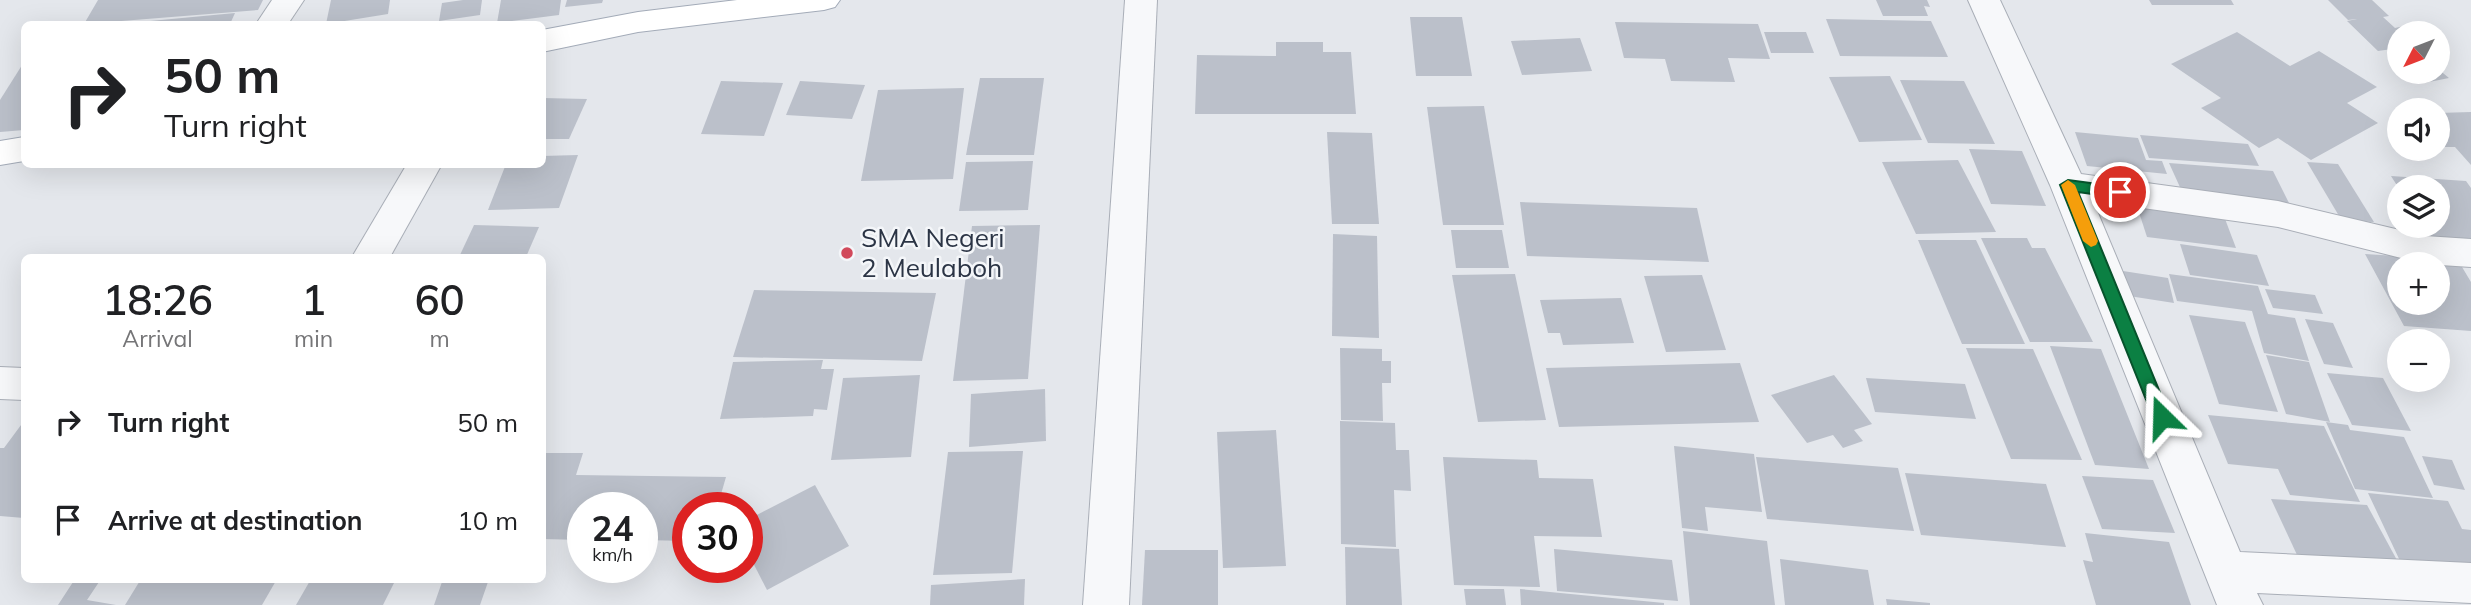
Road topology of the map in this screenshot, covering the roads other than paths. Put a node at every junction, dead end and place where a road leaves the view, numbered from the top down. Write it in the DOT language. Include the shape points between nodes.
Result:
graph roads {
  1 [pos="288,0"];
  2 [pos="824,0"];
  3 [pos="1141,0"];
  4 [pos="1984,0"];
  5 [pos="274,21"];
  6 [pos="546,40"];
  7 [pos="21,150"];
  8 [pos="0,153"];
  9 [pos="423,168"];
  10 [pos="2068,185"];
  11 [pos="2471,253"];
  12 [pos="372,254"];
  13 [pos="0,383"];
  14 [pos="21,384"];
  15 [pos="2471,583"];
  16 [pos="2232,588"];
  17 [pos="1106,605"];
  1 -- 5 [label="street"];
  2 -- 6 [label="main road" via="638,22"];
  3 -- 17 [label="street"];
  4 -- 10 [label="street"];
  7 -- 8 [label="main road"];
  9 -- 12 [label="street"];
  10 -- 11 [label="street" via="2278,214 2425,250"];
  10 -- 16 [label="street"];
  13 -- 14 [label="street"];
  15 -- 16 [label="street"];
}
